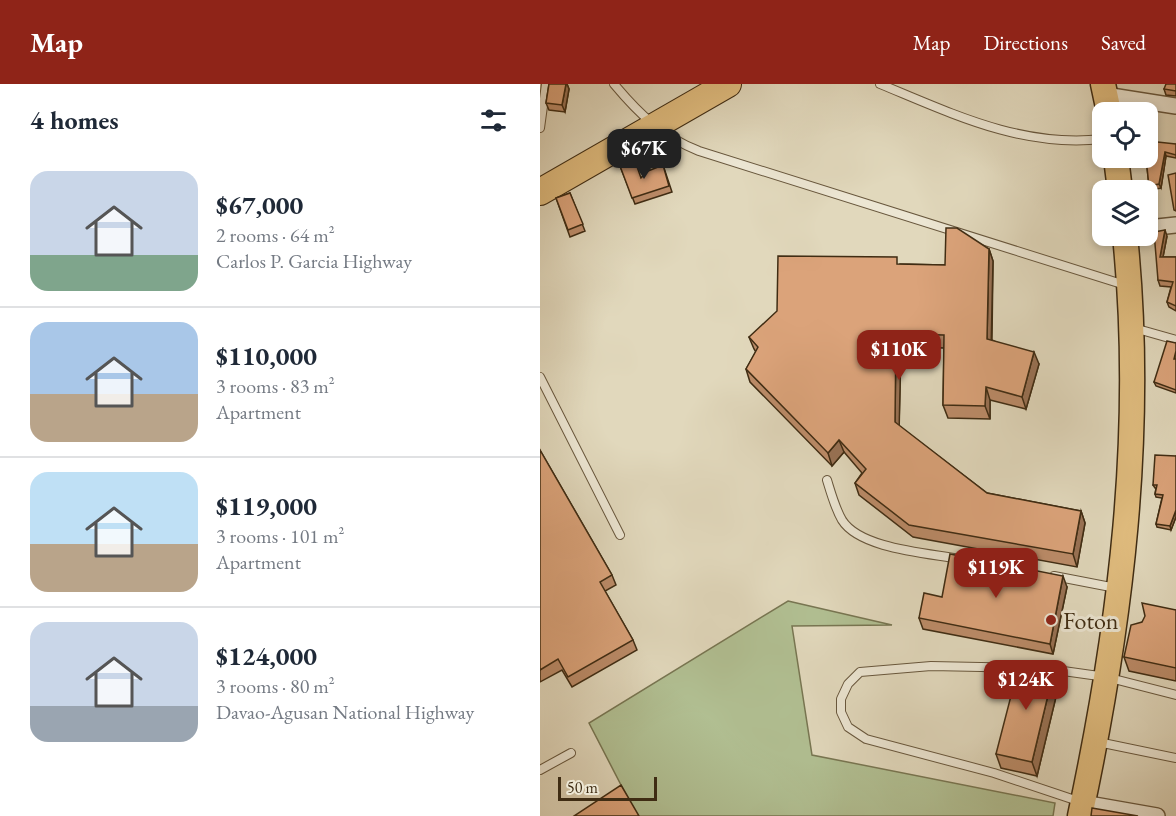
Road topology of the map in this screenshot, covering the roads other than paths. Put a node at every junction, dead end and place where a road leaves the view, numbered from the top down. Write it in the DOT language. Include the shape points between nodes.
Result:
graph roads {
  1 [pos="546,84"];
  2 [pos="614,84"];
  3 [pos="728,84"];
  4 [pos="880,84"];
  5 [pos="1106,97"];
  6 [pos="1176,106"];
  7 [pos="653,126"];
  8 [pos="540,128"];
  9 [pos="1092,140"];
  10 [pos="540,192"];
  11 [pos="1176,225"];
  12 [pos="1158,227"];
  13 [pos="1126,246"];
  14 [pos="1130,287"];
  15 [pos="1132,328"];
  16 [pos="1176,340"];
  17 [pos="540,377"];
  18 [pos="827,480"];
  19 [pos="620,535"];
  20 [pos="970,560"];
  21 [pos="1039,573"];
  22 [pos="1120,588"];
  23 [pos="1106,676"];
  24 [pos="1176,695"];
  25 [pos="1094,741"];
  26 [pos="571,753"];
  27 [pos="1176,758"];
  28 [pos="540,770"];
  29 [pos="1081,809"];
  30 [pos="1157,816"];
  1 -- 8 [label="lane"];
  2 -- 7 [label="lane"];
  3 -- 7 [label="highway"];
  4 -- 9 [label="lane" via="993,129 1050,141"];
  5 -- 6 [label="street"];
  7 -- 10 [label="highway"];
  7 -- 14 [label="lane" via="699,151"];
  11 -- 12 [label="street"];
  13 -- 14 [label="main road"];
  14 -- 15 [label="main road"];
  15 -- 16 [label="lane"];
  15 -- 22 [label="main road" via="1133,410"];
  17 -- 19 [label="lane"];
  18 -- 20 [label="lane" via="842,520 863,537"];
  21 -- 22 [label="lane"];
  22 -- 23 [label="main road"];
  23 -- 24 [label="lane"];
  23 -- 25 [label="main road"];
  23 -- 29 [label="lane" via="1030,668 877,669 860,672 848,684 842,699 841,712 848,727 866,739 994,773"];
  25 -- 27 [label="lane"];
  25 -- 29 [label="main road"];
  26 -- 28 [label="lane"];
  29 -- 30 [label="street"];
}
